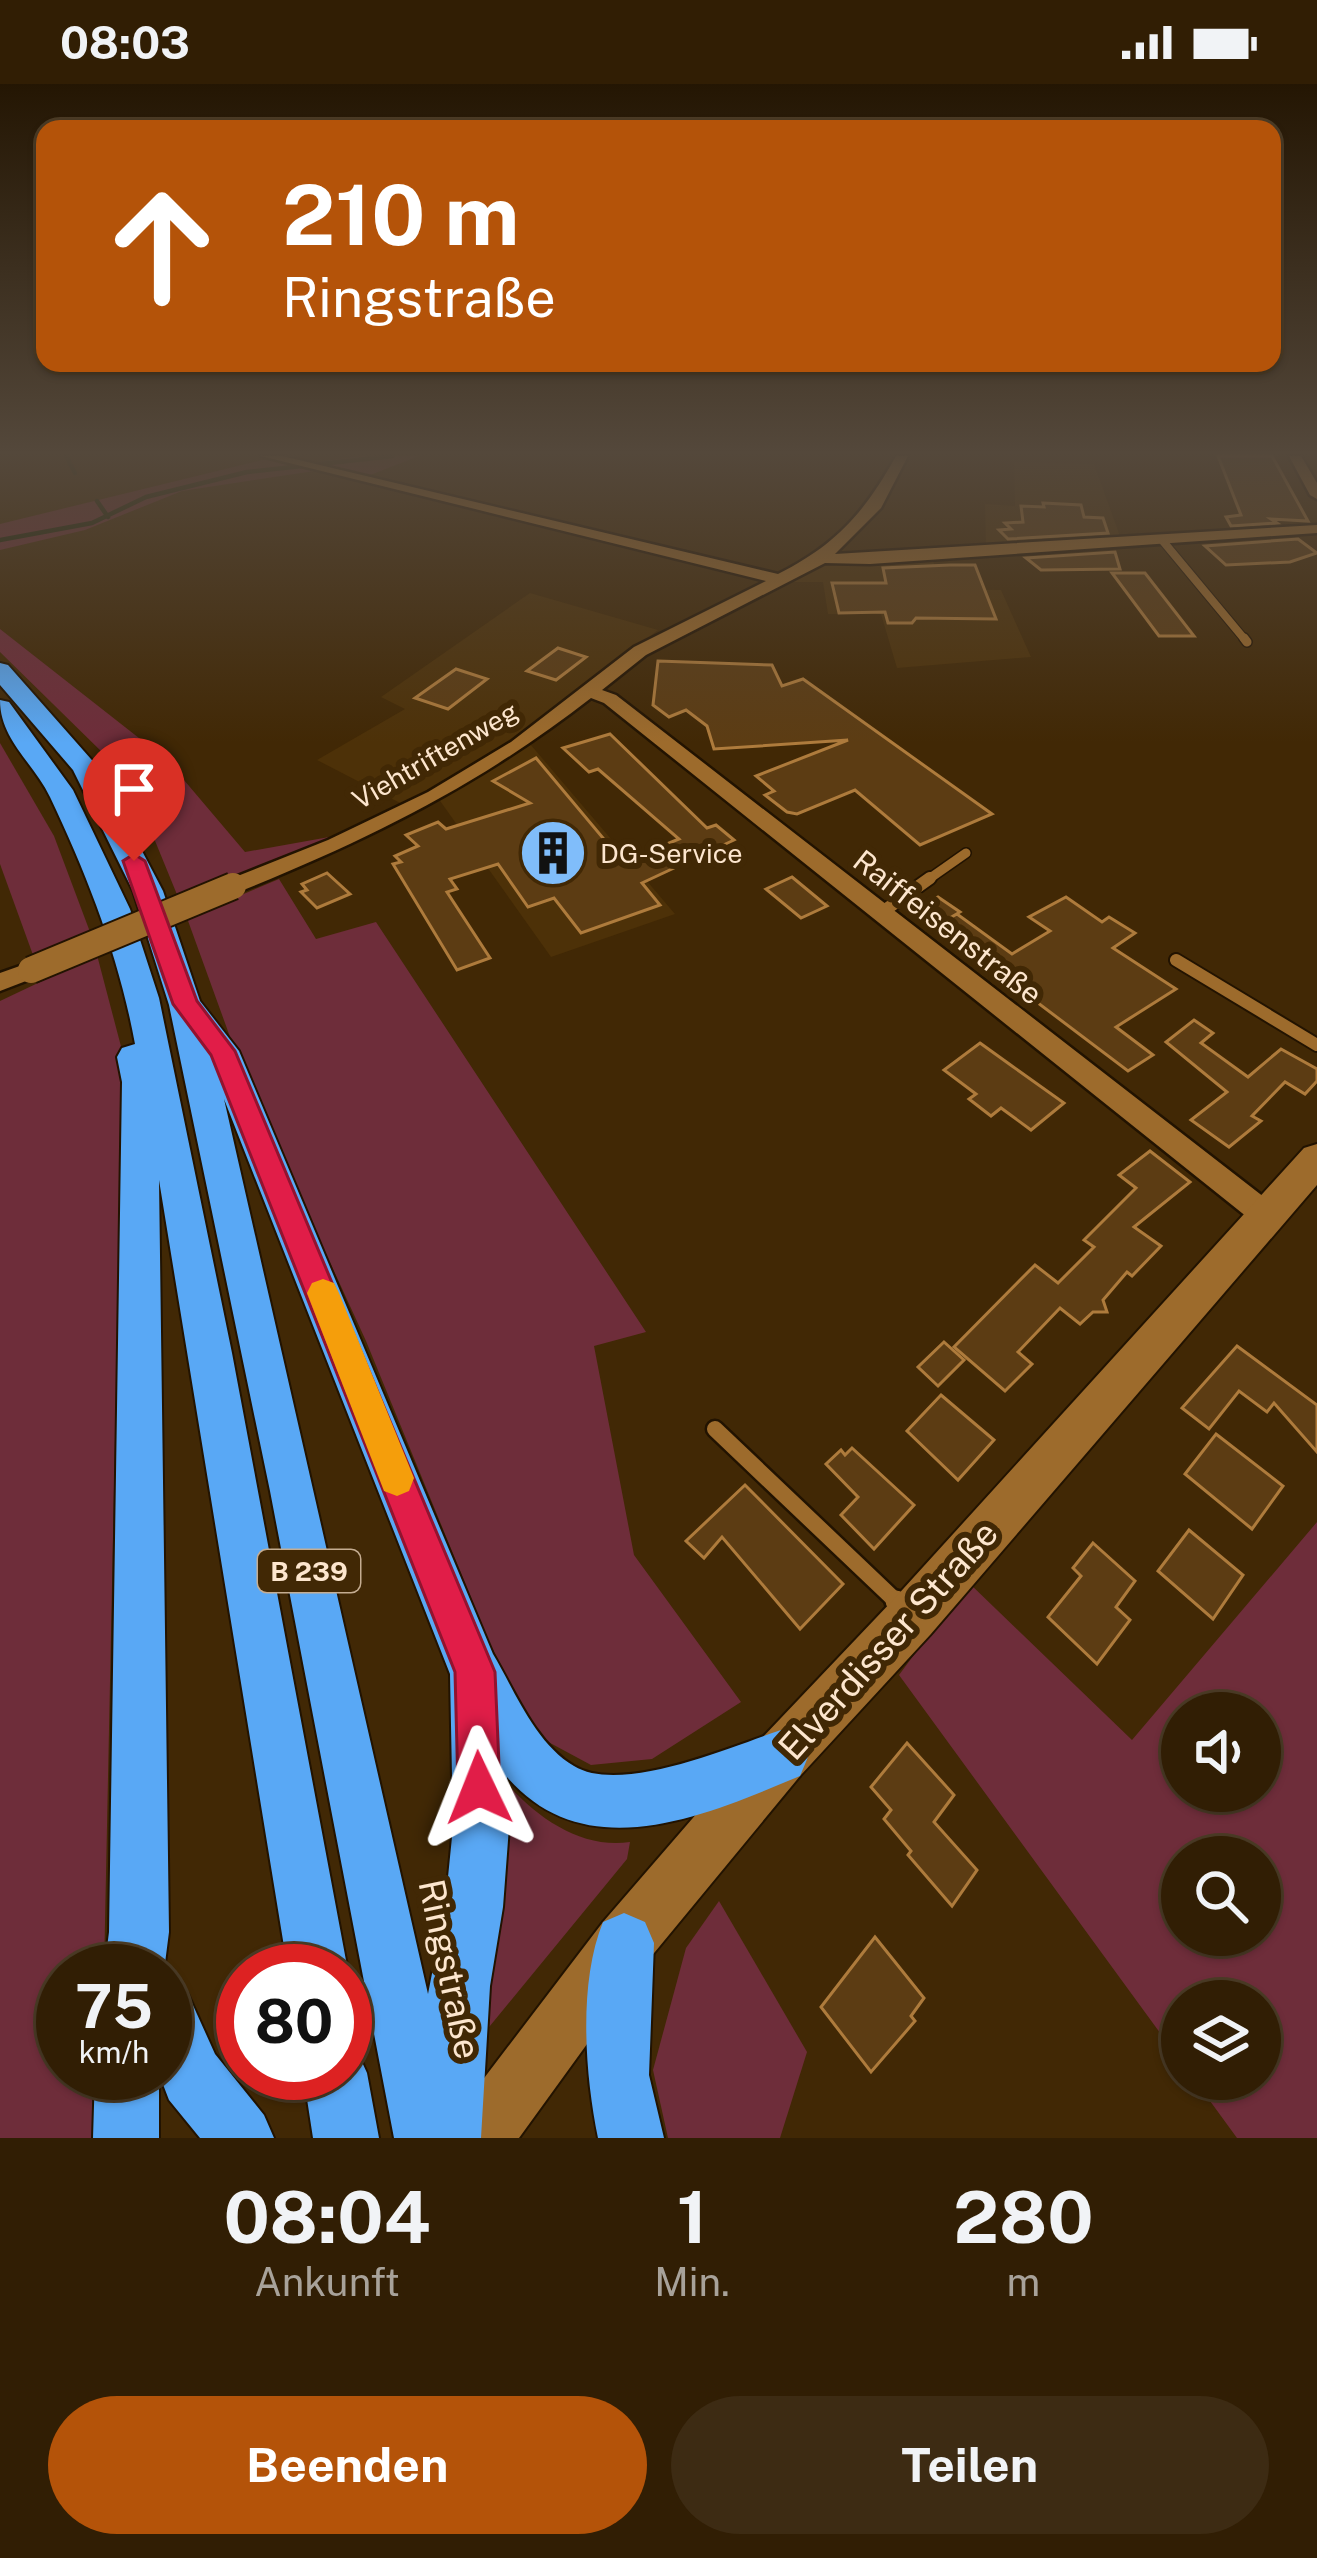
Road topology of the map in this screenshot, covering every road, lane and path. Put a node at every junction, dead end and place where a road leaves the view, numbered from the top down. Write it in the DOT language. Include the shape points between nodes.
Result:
graph roads {
  1 [pos="665,552"];
  2 [pos="828,552"];
  3 [pos="980,552"];
  4 [pos="1172,552"];
  5 [pos="822,558"];
  6 [pos="779,579"];
  7 [pos="1247,642"];
  8 [pos="0,670"];
  9 [pos="589,691"];
  10 [pos="0,707"];
  11 [pos="966,853"];
  12 [pos="881,913"];
  13 [pos="1176,960"];
  14 [pos="0,983"];
  15 [pos="164,1001"];
  16 [pos="1317,1045"];
  17 [pos="1317,1160"];
  18 [pos="1267,1216"];
  19 [pos="715,1429"];
  20 [pos="912,1617"];
  21 [pos="475,1672"];
  22 [pos="782,1756"];
  23 [pos="624,1943"];
  24 [pos="141,1944"];
  25 [pos="313,1944"];
  26 [pos="192,2077"];
  27 [pos="127,2100"];
  28 [pos="340,2100"];
  29 [pos="473,2133"];
  30 [pos="126,2138"];
  31 [pos="242,2138"];
  32 [pos="346,2138"];
  33 [pos="427,2138"];
  34 [pos="631,2138"];
  1 -- 6 [label="street"];
  2 -- 5 [label="street, Viehtriftenweg"];
  3 -- 5 [label="street"];
  4 -- 7 [label="lane"];
  5 -- 6 [label="street, Viehtriftenweg"];
  6 -- 9 [label="street, Viehtriftenweg" via="640,651"];
  8 -- 15 [label="highway, Ringstraße / B 239" via="85,767 148,891"];
  9 -- 12 [label="street, Raiffeisenstraße" via="610,699"];
  9 -- 14 [label="street, Viehtriftenweg, bridge" via="435,796"];
  10 -- 15 [label="highway, Ringstraße / B 239" via="60,790"];
  11 -- 12 [label="lane"];
  12 -- 18 [label="street, Raiffeisenstraße"];
  13 -- 16 [label="lane"];
  15 -- 21 [label="highway" via="222,1051"];
  15 -- 24 [label="highway" via="128,1028 140,1105"];
  15 -- 25 [label="highway, Ringstraße / B 239" via="212,1353"];
  15 -- 33 [label="highway, Ringstraße / B 239" via="293,1491"];
  17 -- 18 [label="main road, Elverdisser Straße"];
  18 -- 20 [label="main road, Elverdisser Straße"];
  19 -- 20 [label="lane"];
  20 -- 22 [label="main road, Elverdisser Straße"];
  21 -- 22 [label="highway" via="530,1765 568,1795 638,1802"];
  21 -- 29 [label="highway" via="481,1827 459,1986"];
  22 -- 23 [label="main road, Elverdisser Straße"];
  23 -- 29 [label="main road, Elverdisser Straße"];
  23 -- 34 [label="highway" via="616,2075"];
  26 -- 31 [label="highway"];
  27 -- 30 [label="highway"];
  28 -- 32 [label="highway"];
}
